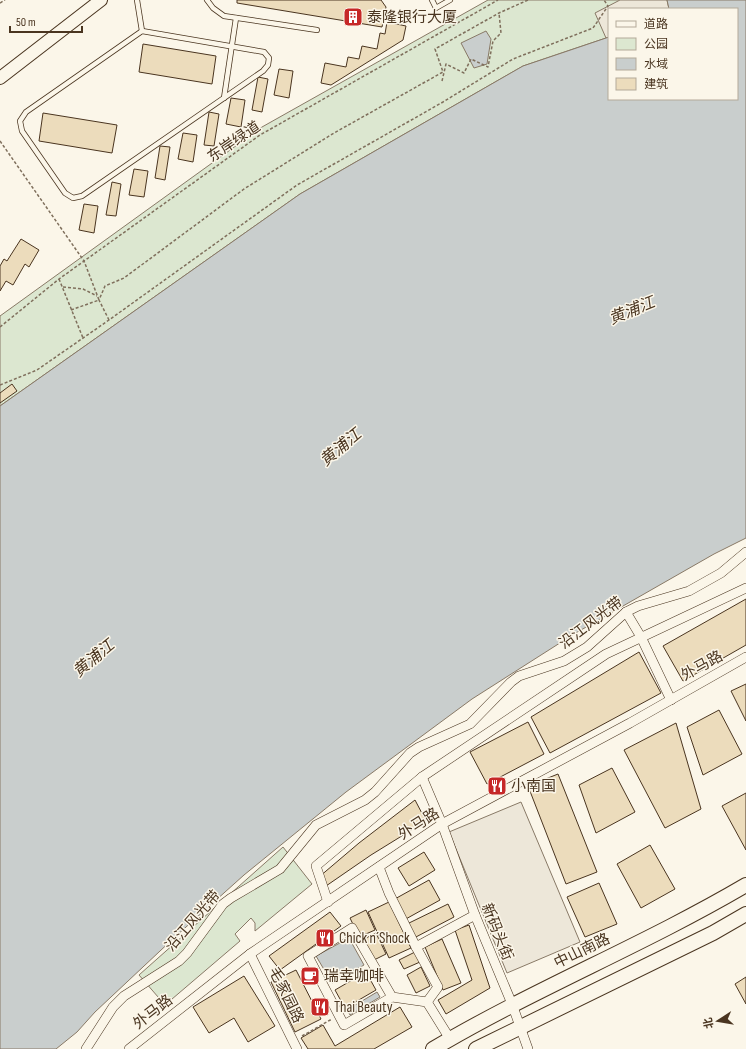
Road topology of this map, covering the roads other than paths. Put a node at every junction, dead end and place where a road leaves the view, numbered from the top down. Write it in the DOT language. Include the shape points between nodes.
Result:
graph roads {
  1 [pos="101,0"];
  2 [pos="137,0"];
  3 [pos="207,0"];
  4 [pos="432,0"];
  5 [pos="450,0"];
  6 [pos="236,18"];
  7 [pos="317,30"];
  8 [pos="142,31"];
  9 [pos="232,46"];
  10 [pos="0,78"];
  11 [pos="224,98"];
  12 [pos="746,552"];
  13 [pos="746,588"];
  14 [pos="626,612"];
  15 [pos="641,637"];
  16 [pos="746,657"];
  17 [pos="671,700"];
  18 [pos="422,777"];
  19 [pos="442,824"];
  20 [pos="379,867"];
  21 [pos="746,885"];
  22 [pos="328,902"];
  23 [pos="746,914"];
  24 [pos="475,915"];
  25 [pos="416,947"];
  26 [pos="250,954"];
  27 [pos="392,997"];
  28 [pos="427,1002"];
  29 [pos="512,1004"];
  30 [pos="520,1026"];
  31 [pos="450,1039"];
  32 [pos="140,1045"];
  33 [pos="86,1049"];
  34 [pos="129,1049"];
  35 [pos="297,1049"];
  36 [pos="433,1049"];
  37 [pos="476,1049"];
  38 [pos="528,1049"];
  1 -- 10 [label="main road"];
  2 -- 8 [label="lane"];
  3 -- 6 [label="lane" via="224,16"];
  4 -- 5 [label="lane" via="436,8"];
  6 -- 7 [label="lane"];
  6 -- 9 [label="lane"];
  8 -- 9 [label="lane"];
  8 -- 11 [label="lane" via="26,112 20,121 22,131 64,193 73,198 82,196"];
  9 -- 11 [label="lane"];
  9 -- 11 [label="lane" via="264,52 269,58 268,65"];
  12 -- 14 [label="street, 沿江风光带" via="721,573 689,591"];
  13 -- 15 [label="street"];
  14 -- 15 [label="street"];
  14 -- 33 [label="street, 沿江风光带" via="587,647 564,661 519,676 470,724 419,747 376,792 316,825 280,869 223,904 179,961 124,996 113,1006"];
  15 -- 17 [label="street"];
  15 -- 18 [label="street" via="606,654"];
  16 -- 17 [label="street, 外马路"];
  17 -- 19 [label="street, 外马路"];
  18 -- 19 [label="street, 新码头街"];
  18 -- 22 [label="street" via="316,866"];
  19 -- 20 [label="street, 外马路"];
  19 -- 24 [label="street, 新码头街"];
  20 -- 22 [label="street, 外马路"];
  20 -- 25 [label="street"];
  21 -- 29 [label="main road, 中山南路" via="702,911"];
  22 -- 26 [label="street, 外马路"];
  23 -- 30 [label="main road" via="713,933"];
  24 -- 25 [label="street"];
  24 -- 29 [label="street, 新码头街"];
  25 -- 28 [label="street" via="438,987"];
  26 -- 32 [label="street, 外马路"];
  26 -- 35 [label="street, 毛家园路"];
  27 -- 27 [label="street" via="344,1025 308,956 352,928"];
  27 -- 28 [label="street"];
  28 -- 31 [label="street"];
  29 -- 30 [label="street, 新码头街"];
  29 -- 31 [label="main road, 中山南路"];
  30 -- 37 [label="main road"];
  30 -- 38 [label="street, 新码头街"];
  31 -- 36 [label="main road, 中山南路"];
  32 -- 34 [label="street, 外马路"];
}
